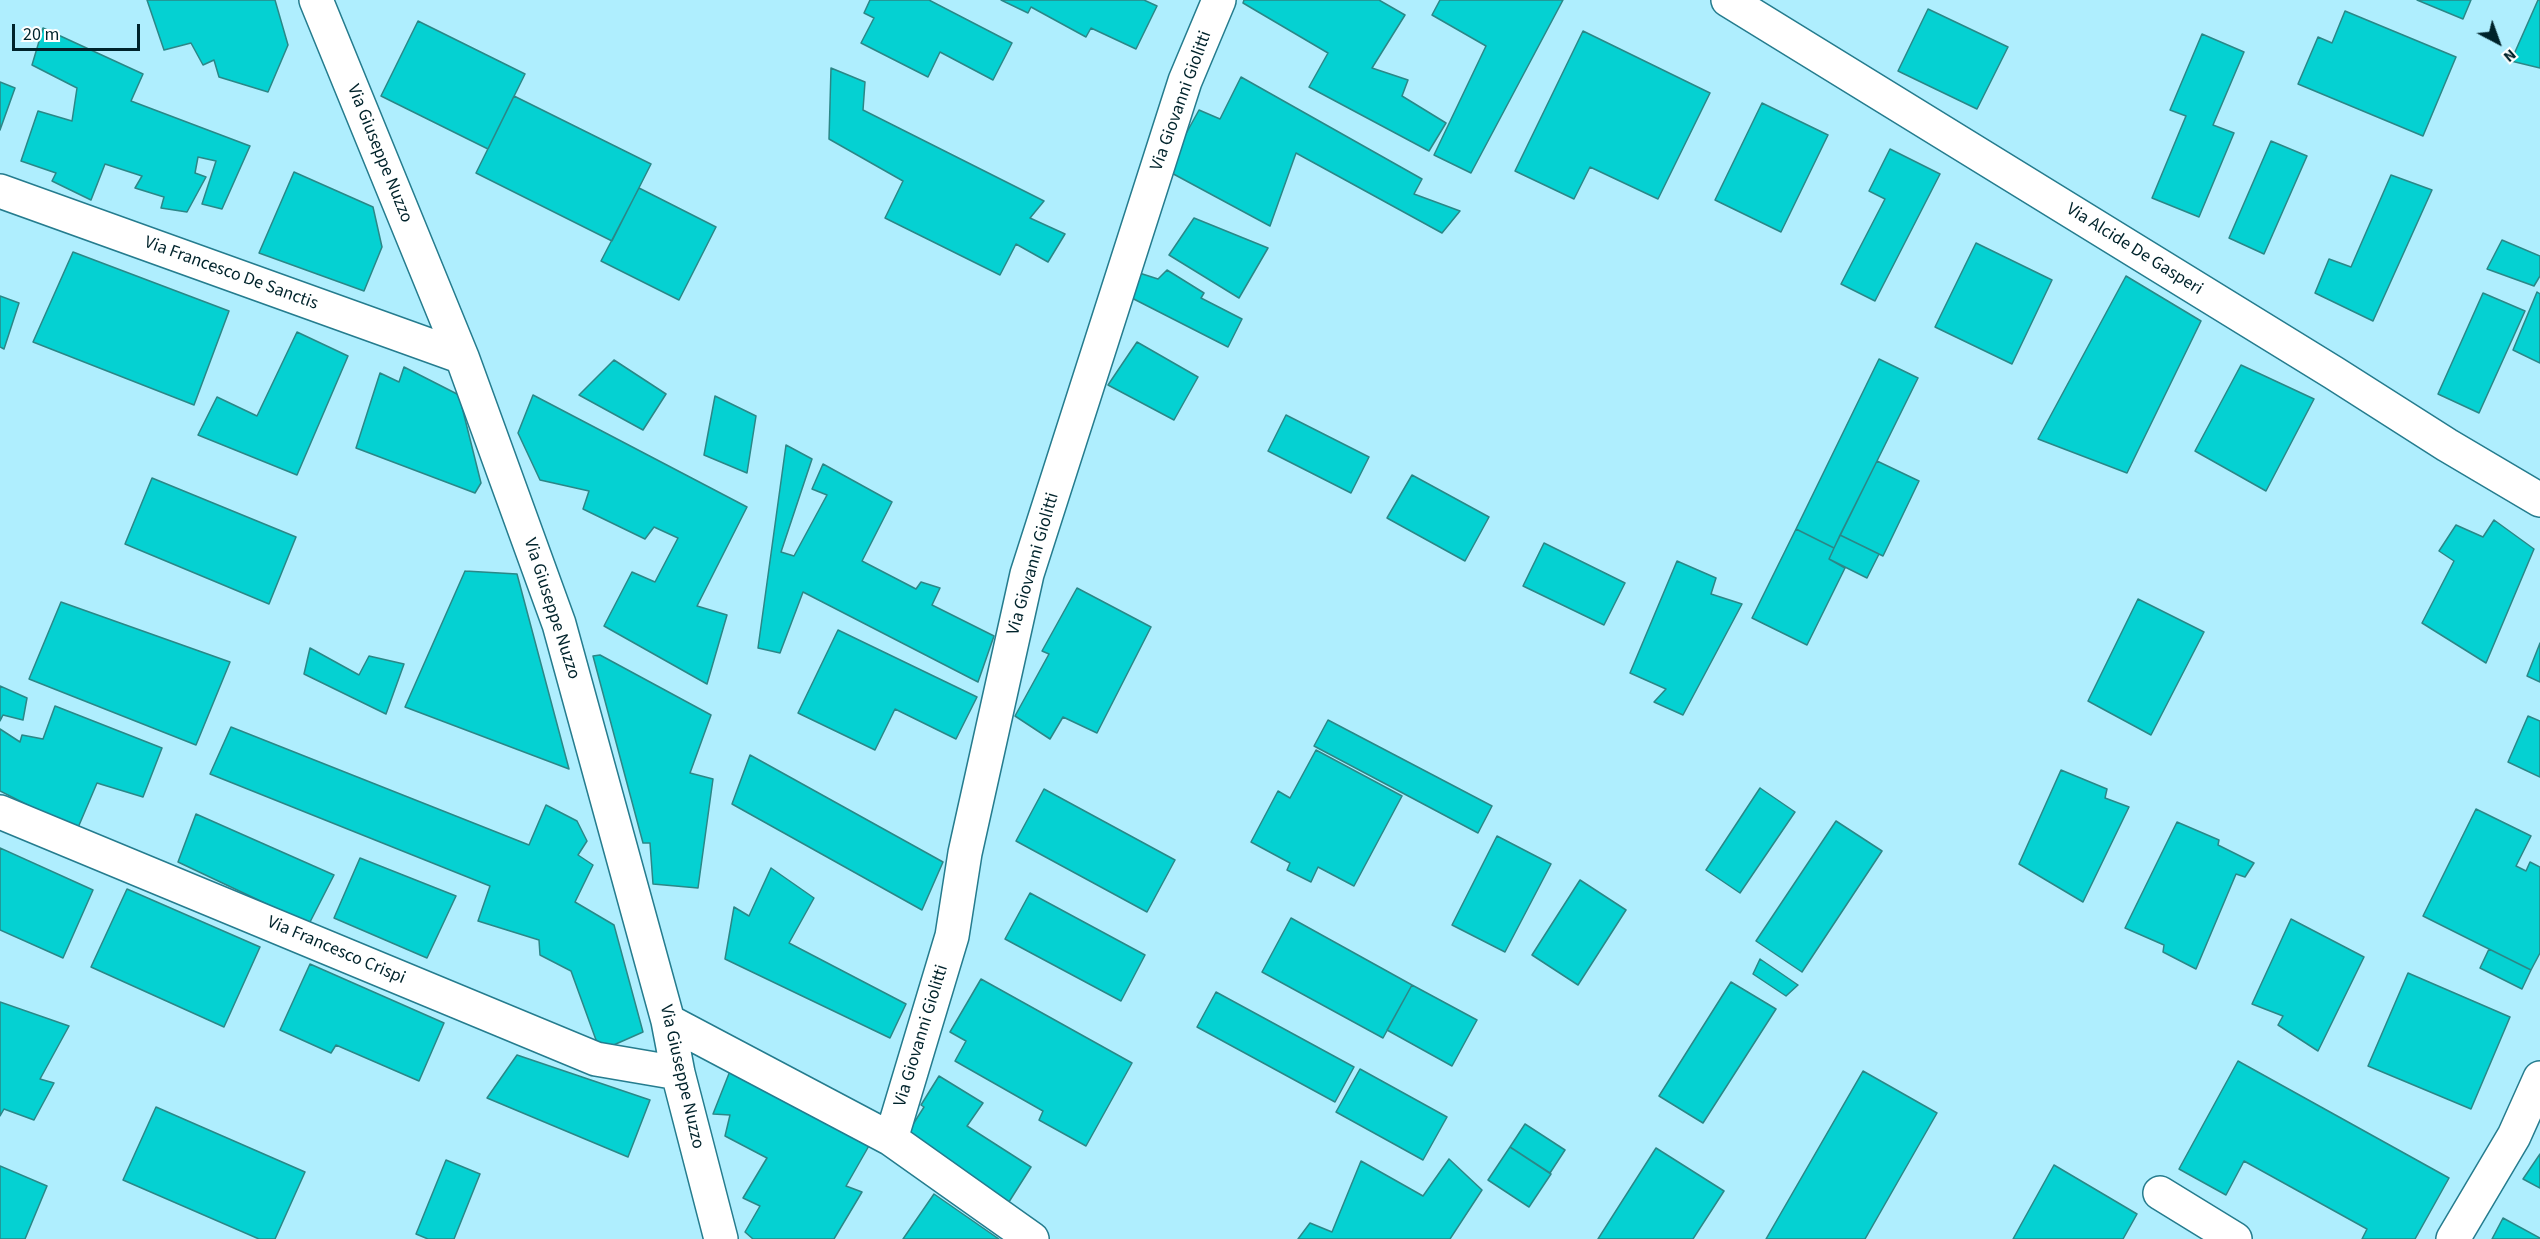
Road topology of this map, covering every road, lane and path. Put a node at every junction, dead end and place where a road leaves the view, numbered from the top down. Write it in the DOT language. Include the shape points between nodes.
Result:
graph roads {
  1 [pos="316,0"];
  2 [pos="1219,0"];
  3 [pos="1728,0"];
  4 [pos="0,191"];
  5 [pos="462,357"];
  6 [pos="2540,500"];
  7 [pos="0,812"];
  8 [pos="668,1021"];
  9 [pos="678,1073"];
  10 [pos="2540,1078"];
  11 [pos="891,1139"];
  12 [pos="2160,1193"];
  13 [pos="721,1239"];
  14 [pos="1032,1239"];
  15 [pos="2235,1239"];
  16 [pos="2454,1239"];
  1 -- 5 [label="street, Via Giuseppe Nuzzo"];
  2 -- 11 [label="street, Via Giovanni Giolitti" via="1185,81 1027,574 965,853 952,936"];
  3 -- 6 [label="street, Via Alcide De Gasperi"];
  4 -- 5 [label="street, Via Francesco De Sanctis"];
  5 -- 8 [label="street, Via Giuseppe Nuzzo" via="559,624"];
  7 -- 9 [label="street, Via Francesco Crispi" via="596,1059"];
  8 -- 9 [label="street, Via Giuseppe Nuzzo"];
  8 -- 11 [label="street"];
  9 -- 13 [label="street, Via Giuseppe Nuzzo"];
  10 -- 16 [label="street" via="2514,1136"];
  11 -- 14 [label="street"];
  12 -- 15 [label="street"];
}
